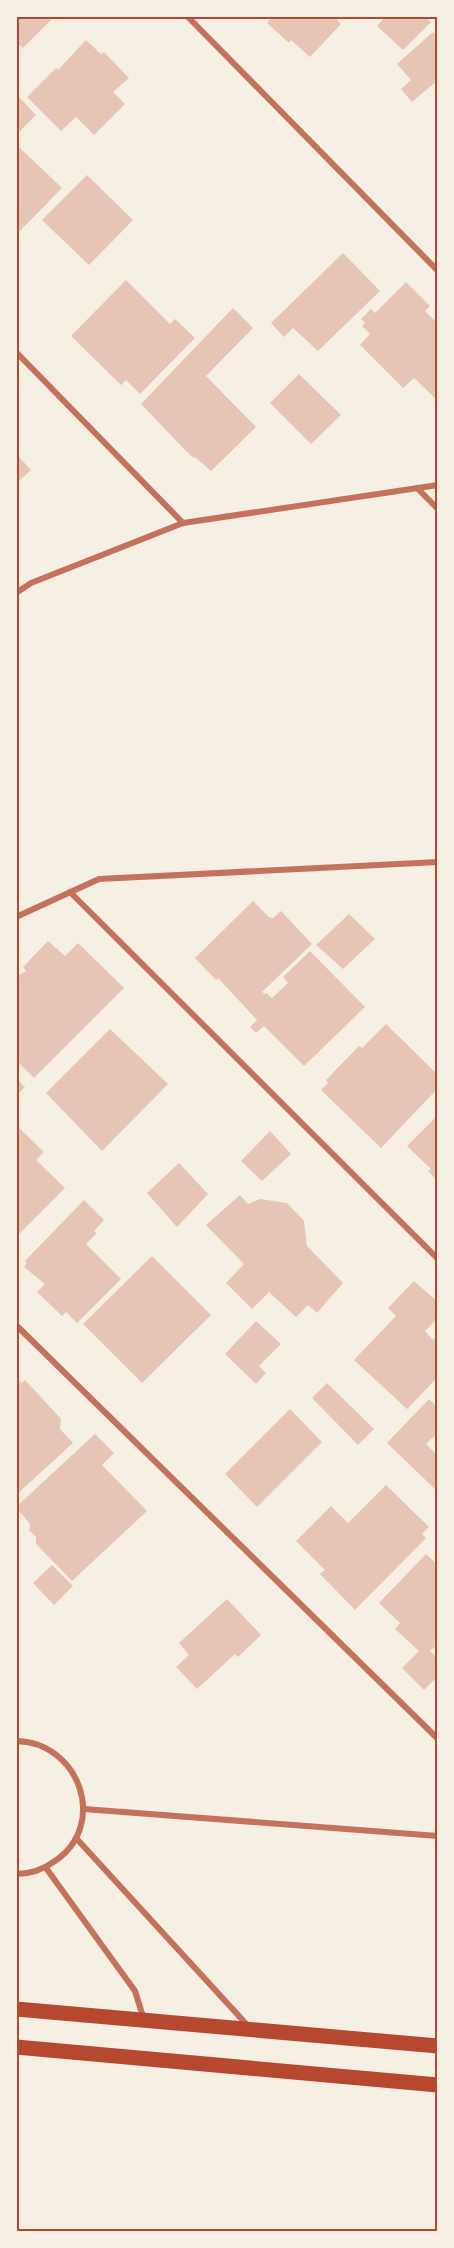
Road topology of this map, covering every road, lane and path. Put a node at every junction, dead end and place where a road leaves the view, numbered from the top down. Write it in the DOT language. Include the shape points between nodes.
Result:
graph roads {
  1 [pos="187,16"];
  2 [pos="438,271"];
  3 [pos="16,352"];
  4 [pos="438,485"];
  5 [pos="417,488"];
  6 [pos="438,509"];
  7 [pos="183,523"];
  8 [pos="16,593"];
  9 [pos="438,862"];
  10 [pos="70,892"];
  11 [pos="16,916"];
  12 [pos="438,1259"];
  13 [pos="16,1325"];
  14 [pos="438,1740"];
  15 [pos="16,1741"];
  16 [pos="84,1809"];
  17 [pos="438,1836"];
  18 [pos="76,1838"];
  19 [pos="46,1868"];
  20 [pos="16,1874"];
  21 [pos="16,2009"];
  22 [pos="145,2021"];
  23 [pos="252,2030"];
  24 [pos="438,2046"];
  25 [pos="16,2047"];
  26 [pos="438,2085"];
  1 -- 2 [label="street"];
  3 -- 7 [label="street"];
  4 -- 5 [label="street"];
  5 -- 6 [label="street"];
  5 -- 7 [label="street"];
  7 -- 8 [label="street" via="31,583"];
  9 -- 10 [label="street" via="99,879"];
  10 -- 11 [label="street"];
  10 -- 12 [label="street"];
  13 -- 14 [label="street"];
  15 -- 16 [label="street" via="29,1741 51,1750 68,1765 80,1786"];
  16 -- 17 [label="street"];
  16 -- 18 [label="street"];
  18 -- 19 [label="street" via="63,1856"];
  18 -- 23 [label="street"];
  19 -- 20 [label="street"];
  19 -- 22 [label="street" via="135,1991"];
  21 -- 22 [label="main road"];
  22 -- 23 [label="main road"];
  23 -- 24 [label="main road"];
  25 -- 26 [label="main road"];
}
